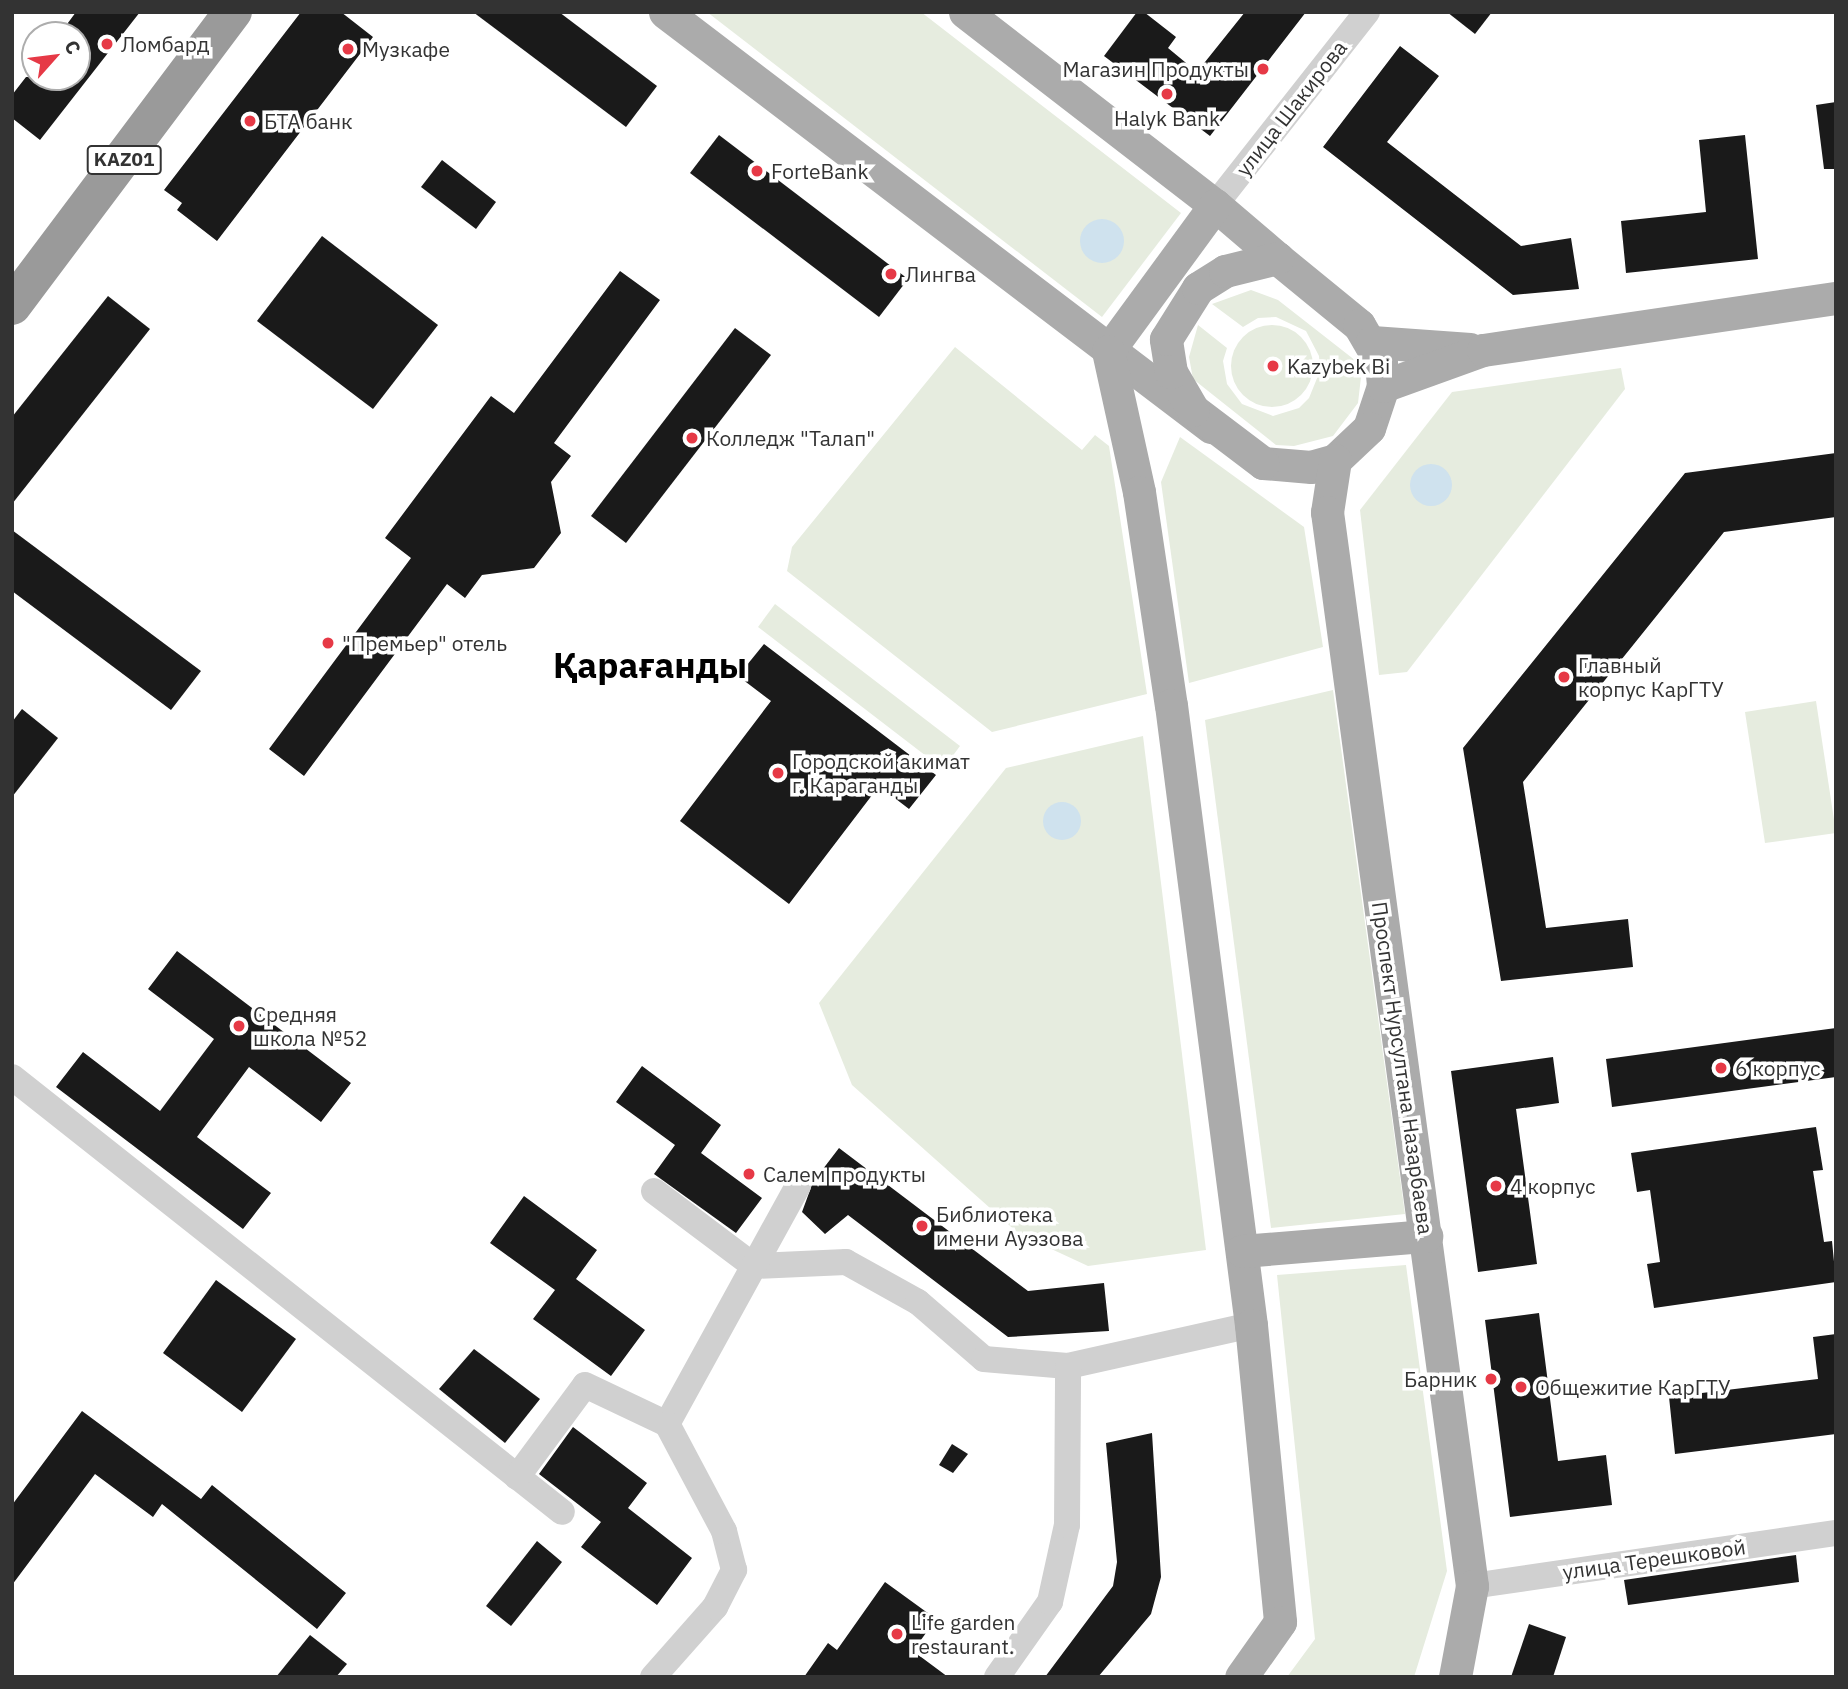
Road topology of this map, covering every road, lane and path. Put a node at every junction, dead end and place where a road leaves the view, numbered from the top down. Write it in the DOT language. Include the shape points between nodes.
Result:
graph roads {
  1 [pos="233,12"];
  2 [pos="664,12"];
  3 [pos="965,12"];
  4 [pos="1367,12"];
  5 [pos="1215,205"];
  6 [pos="1277,258"];
  7 [pos="1836,298"];
  8 [pos="12,306"];
  9 [pos="1166,339"];
  10 [pos="1372,342"];
  11 [pos="1483,350"];
  12 [pos="1108,351"];
  13 [pos="1148,381"];
  14 [pos="1383,386"];
  15 [pos="1211,427"];
  16 [pos="1335,460"];
  17 [pos="1139,492"];
  18 [pos="12,1077"];
  19 [pos="798,1186"];
  20 [pos="654,1191"];
  21 [pos="1426,1236"];
  22 [pos="1242,1251"];
  23 [pos="754,1266"];
  24 [pos="1251,1325"];
  25 [pos="1068,1366"];
  26 [pos="667,1424"];
  27 [pos="517,1477"];
  28 [pos="562,1512"];
  29 [pos="1836,1533"];
  30 [pos="1472,1586"];
  31 [pos="653,1677"];
  32 [pos="997,1677"];
  33 [pos="1241,1677"];
  34 [pos="1455,1677"];
  1 -- 8 [label="highway, KАZ01"];
  2 -- 12 [label="main road"];
  3 -- 5 [label="main road"];
  4 -- 5 [label="street, улица Шакирова"];
  5 -- 6 [label="main road"];
  5 -- 12 [label="main road"];
  6 -- 9 [label="main road" via="1225,271 1198,288"];
  6 -- 10 [label="main road" via="1359,325"];
  7 -- 11 [label="main road"];
  9 -- 13 [label="main road"];
  9 -- 15 [label="main road" via="1171,372 1181,394"];
  10 -- 11 [label="main road"];
  10 -- 14 [label="main road"];
  11 -- 14 [label="main road"];
  12 -- 13 [label="main road"];
  12 -- 17 [label="main road"];
  13 -- 15 [label="main road"];
  13 -- 17 [label="main road"];
  14 -- 16 [label="main road" via="1369,428"];
  15 -- 16 [label="main road" via="1263,463 1311,467"];
  16 -- 21 [label="main road, Проспект Нурсултана Назарбаева" via="1327,512"];
  17 -- 22 [label="main road"];
  18 -- 27 [label="street"];
  19 -- 23 [label="street"];
  20 -- 23 [label="street"];
  21 -- 22 [label="main road"];
  21 -- 30 [label="main road, Проспект Нурсултана Назарбаева"];
  22 -- 24 [label="main road"];
  23 -- 25 [label="street" via="846,1262 918,1302 984,1359"];
  23 -- 26 [label="street"];
  24 -- 25 [label="street"];
  24 -- 33 [label="main road" via="1280,1622"];
  25 -- 32 [label="street" via="1067,1525 1053,1589 1050,1602"];
  26 -- 27 [label="street" via="585,1385"];
  26 -- 31 [label="street" via="724,1531 734,1570 715,1607"];
  27 -- 28 [label="street"];
  29 -- 30 [label="street, улица Терешковой"];
  30 -- 34 [label="main road, Проспект Нурсултана Назарбаева"];
}
